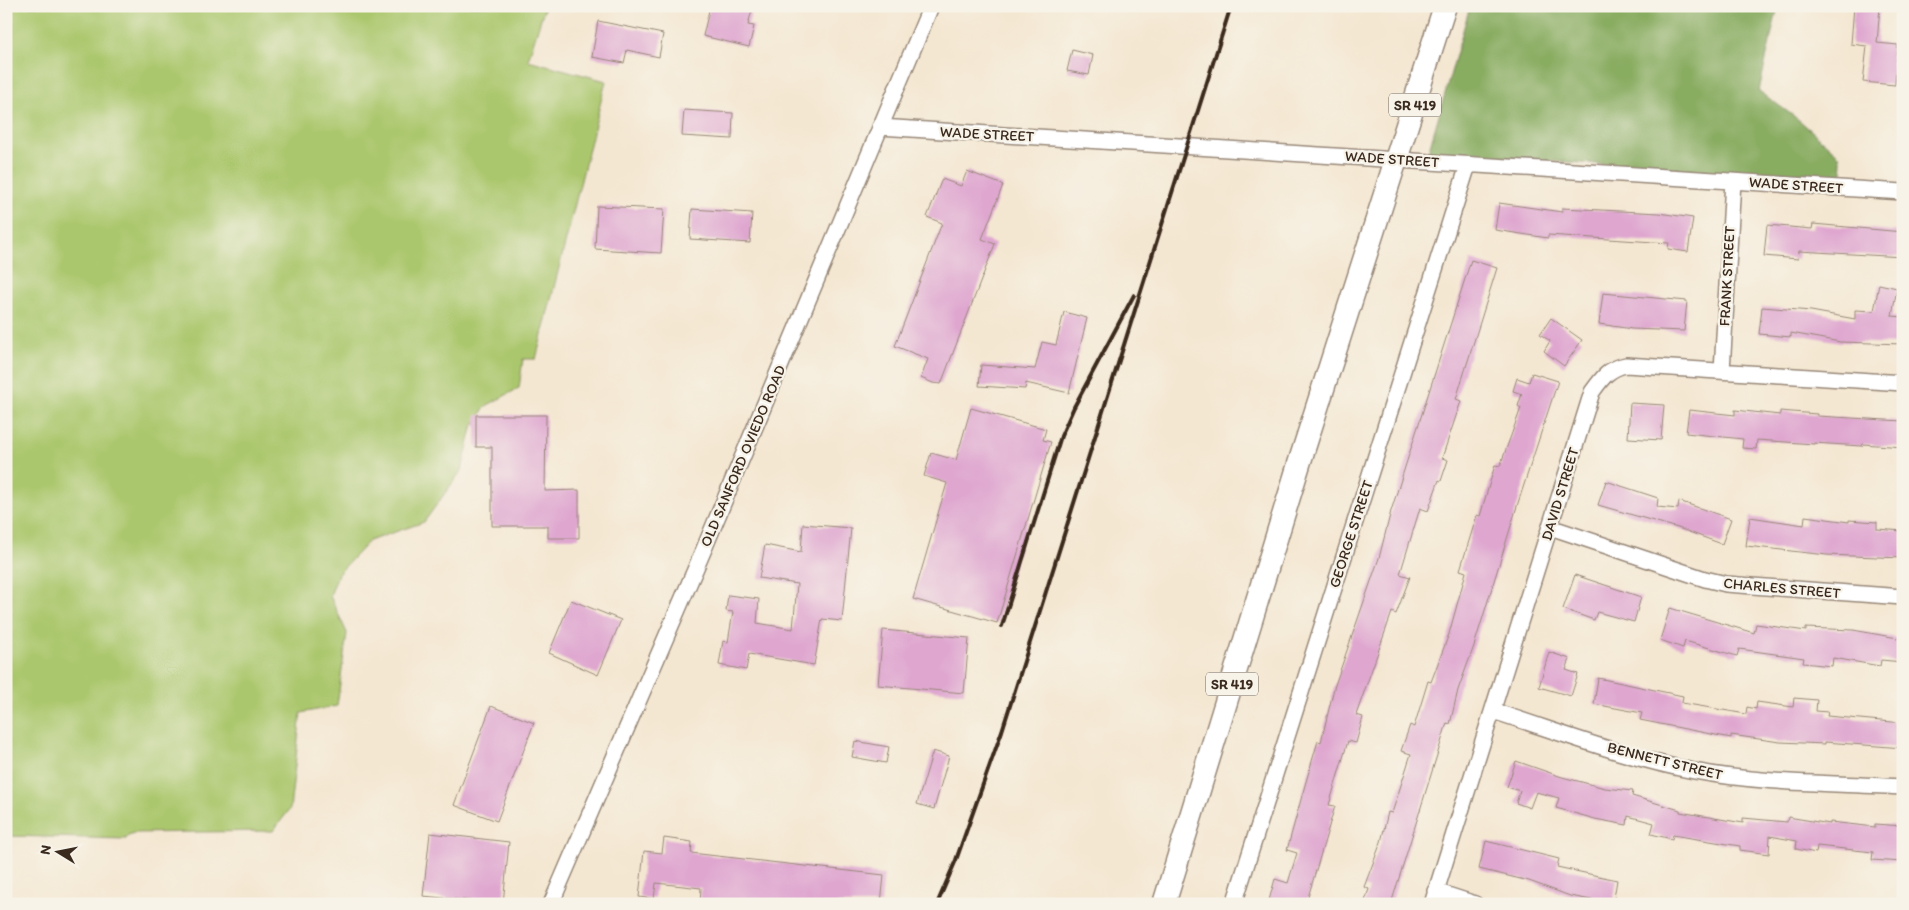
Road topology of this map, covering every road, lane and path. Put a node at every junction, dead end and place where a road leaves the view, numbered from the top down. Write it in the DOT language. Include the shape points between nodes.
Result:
graph roads {
  1 [pos="931,6"];
  2 [pos="1445,6"];
  3 [pos="880,127"];
  4 [pos="1398,160"];
  5 [pos="1468,165"];
  6 [pos="1732,181"];
  7 [pos="1903,192"];
  8 [pos="1722,371"];
  9 [pos="1903,383"];
  10 [pos="1550,527"];
  11 [pos="1903,597"];
  12 [pos="1493,711"];
  13 [pos="1903,787"];
  14 [pos="1434,898"];
  15 [pos="551,904"];
  16 [pos="1164,904"];
  17 [pos="1234,904"];
  18 [pos="1475,904"];
  1 -- 3 [label="street, OLD SANFORD OVIEDO ROAD"];
  2 -- 4 [label="main road, SR 419"];
  3 -- 4 [label="street, WADE STREET"];
  3 -- 15 [label="street, OLD SANFORD OVIEDO ROAD"];
  4 -- 5 [label="street, WADE STREET"];
  4 -- 16 [label="main road, SR 419" via="1296,474"];
  5 -- 6 [label="street, WADE STREET"];
  5 -- 17 [label="street, GEORGE STREET"];
  6 -- 7 [label="street, WADE STREET"];
  6 -- 8 [label="street, FRANK STREET"];
  8 -- 9 [label="street, DAVID STREET"];
  8 -- 10 [label="street, DAVID STREET" via="1626,365 1614,367 1603,376 1592,392"];
  10 -- 11 [label="street, CHARLES STREET" via="1726,584"];
  10 -- 12 [label="street, DAVID STREET"];
  12 -- 13 [label="street, BENNETT STREET" via="1692,771 1738,778"];
  12 -- 14 [label="street, DAVID STREET"];
  14 -- 18 [label="street"];
}
